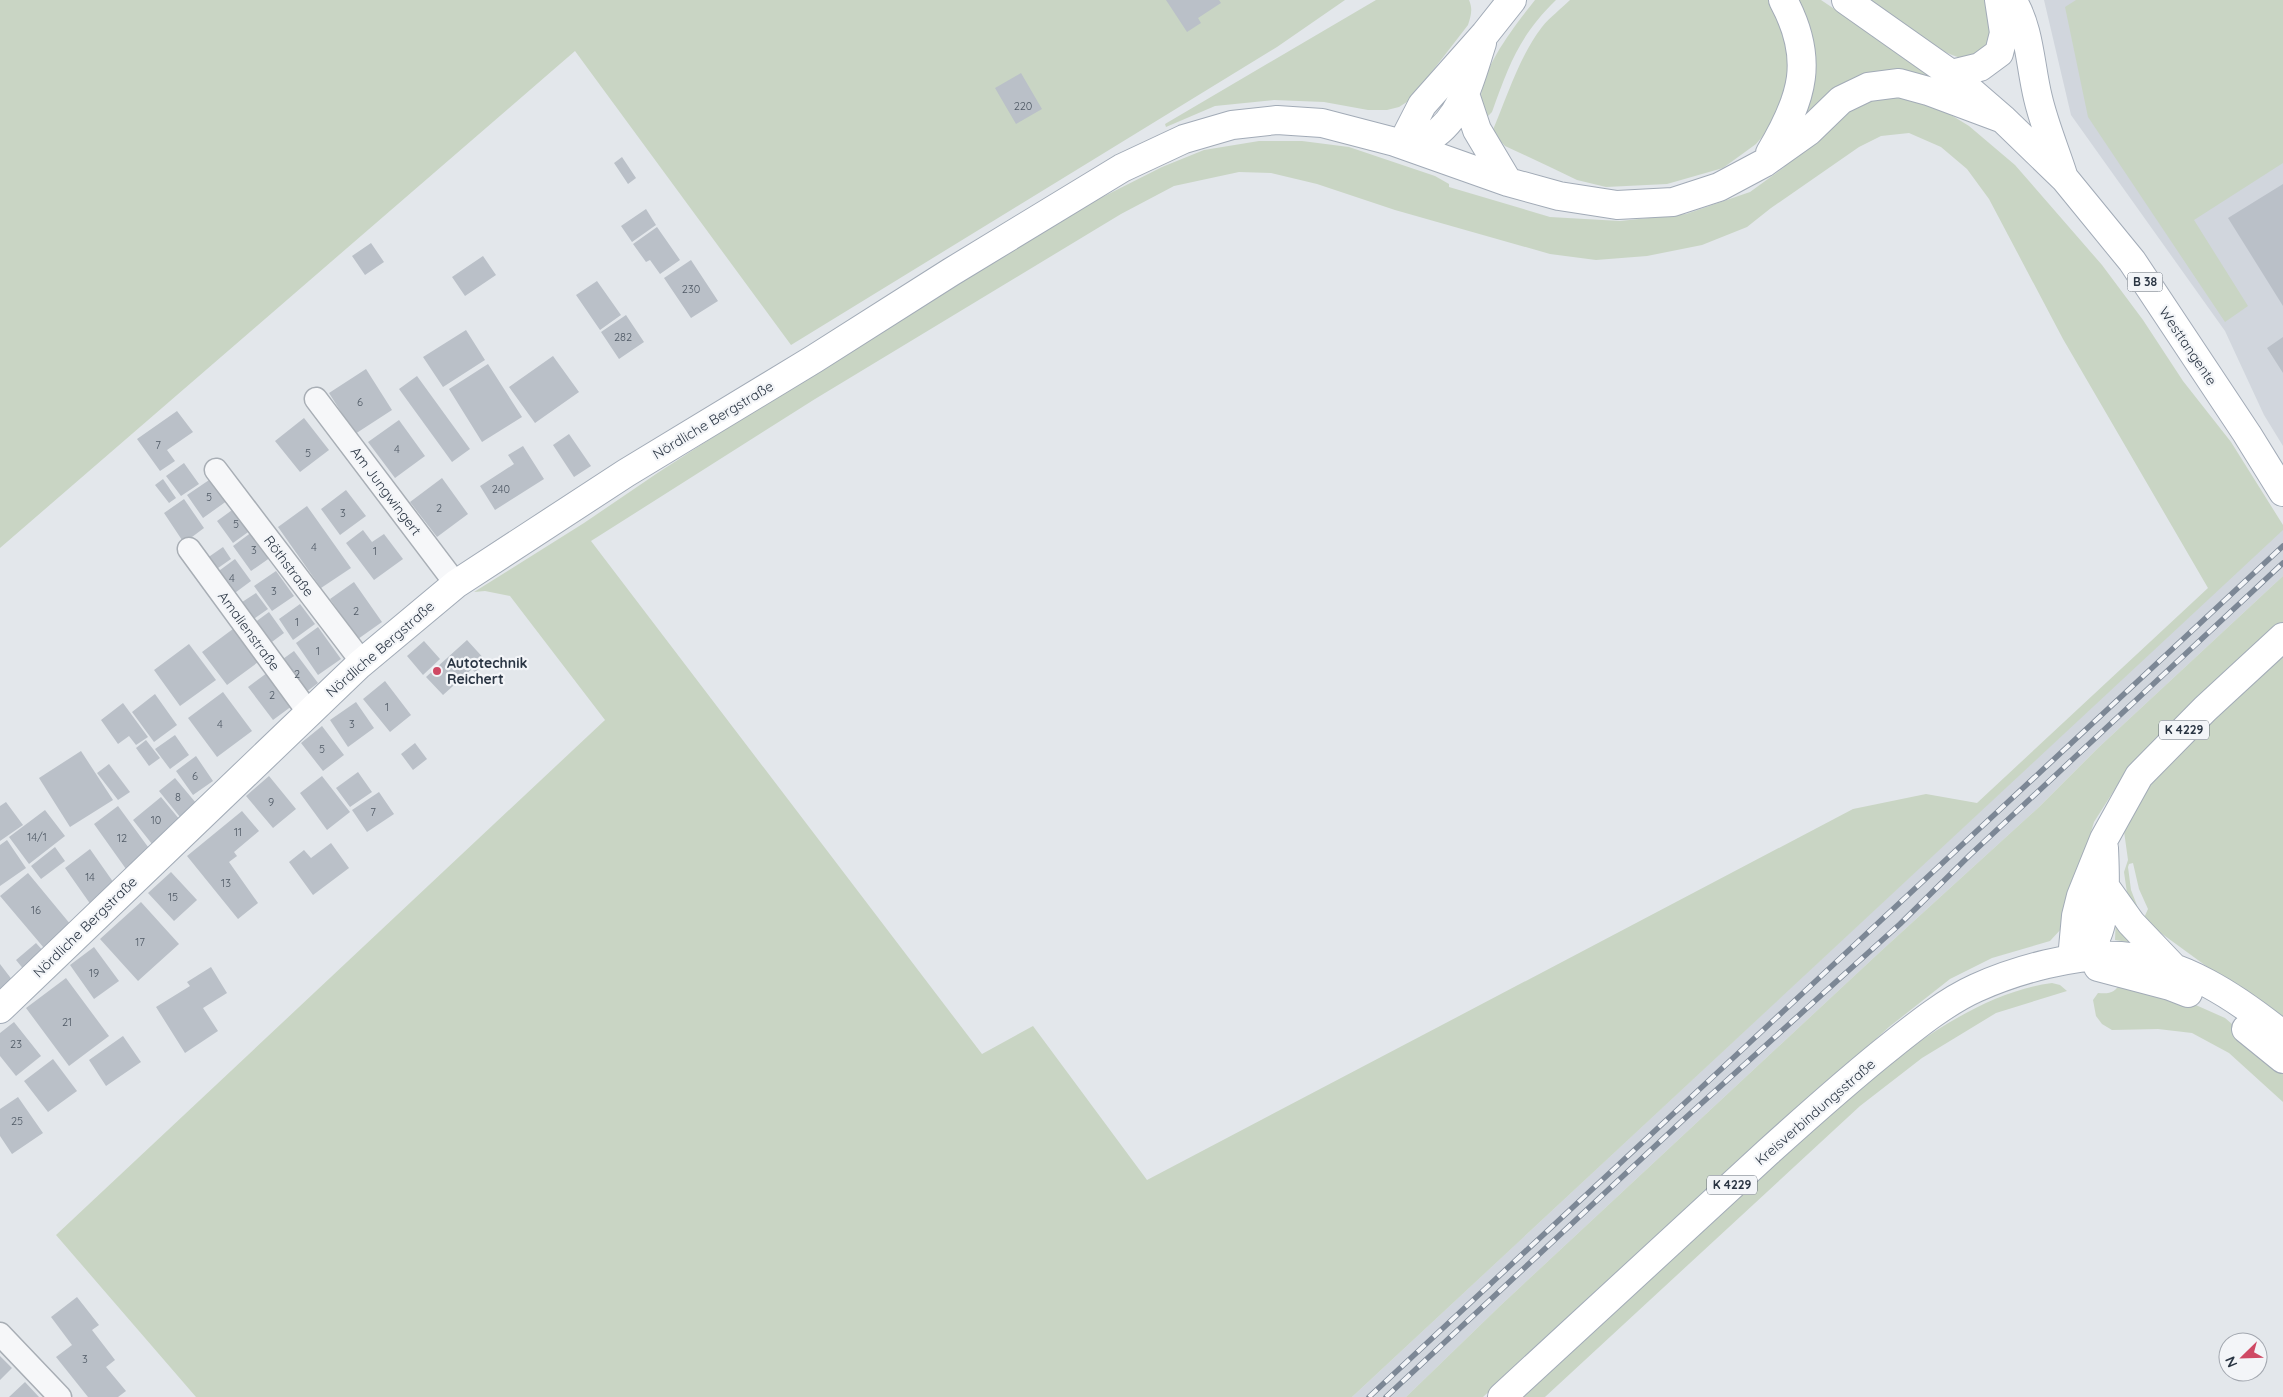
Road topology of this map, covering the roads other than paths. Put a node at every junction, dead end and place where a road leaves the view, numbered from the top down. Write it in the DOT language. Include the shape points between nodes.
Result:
graph roads {
  1 [pos="1512,0"];
  2 [pos="1783,0"];
  3 [pos="1846,0"];
  4 [pos="1999,0"];
  5 [pos="2012,0"];
  6 [pos="1485,34"];
  7 [pos="1951,74"];
  8 [pos="1465,94"];
  9 [pos="2003,119"];
  10 [pos="1406,146"];
  11 [pos="1764,163"];
  12 [pos="2065,179"];
  13 [pos="1508,182"];
  14 [pos="316,399"];
  15 [pos="216,470"];
  16 [pos="2283,492"];
  17 [pos="189,549"];
  18 [pos="456,584"];
  19 [pos="2283,637"];
  20 [pos="362,662"];
  21 [pos="309,713"];
  22 [pos="2104,839"];
  23 [pos="2106,888"];
  24 [pos="2072,959"];
  25 [pos="2174,968"];
  26 [pos="0,1009"];
  27 [pos="2283,1035"];
  28 [pos="2283,1059"];
  29 [pos="0,1334"];
  30 [pos="60,1397"];
  31 [pos="1502,1397"];
  1 -- 6 [label="main road"];
  2 -- 11 [label="main road" via="1794,19 1803,59 1800,91 1788,123"];
  3 -- 7 [label="main road, B 38"];
  4 -- 7 [label="main road" via="2004,33 1999,53 1980,67"];
  5 -- 12 [label="main road" via="2025,36 2042,113"];
  6 -- 8 [label="main road"];
  6 -- 10 [label="main road" via="1422,105"];
  7 -- 9 [label="main road, B 38"];
  8 -- 10 [label="main road" via="1445,125 1431,137"];
  8 -- 13 [label="main road" via="1477,130"];
  9 -- 11 [label="main road, Nördliche Bergstraße" via="1928,91 1899,84 1868,87 1840,100 1809,131"];
  9 -- 12 [label="main road, Westtangente / B 38"];
  10 -- 13 [label="main road, Nördliche Bergstraße"];
  10 -- 18 [label="main road, Nördliche Bergstraße" via="1322,123 1277,120 1232,125 1184,139 1122,168 951,272 626,473"];
  11 -- 13 [label="main road, Nördliche Bergstraße" via="1719,187 1673,202 1616,205 1559,196"];
  12 -- 16 [label="main road, Westtangente / B 38" via="2132,261"];
  14 -- 18 [label="street, Am Jungwingert"];
  15 -- 20 [label="street, Röthstraße"];
  17 -- 21 [label="street, Amalienstraße"];
  18 -- 20 [label="main road, Nördliche Bergstraße"];
  19 -- 22 [label="main road, K 4229" via="2139,776"];
  20 -- 21 [label="main road, Nördliche Bergstraße"];
  21 -- 26 [label="main road, Nördliche Bergstraße"];
  22 -- 23 [label="main road"];
  22 -- 24 [label="main road" via="2081,896"];
  23 -- 24 [label="main road" via="2099,930 2093,943"];
  23 -- 25 [label="main road" via="2131,923"];
  24 -- 25 [label="main road, K 4229" via="2119,956"];
  24 -- 28 [label="main road" via="2200,997 2226,1013"];
  24 -- 31 [label="main road, Kreisverbindungsstraße / K 4229" via="1974,989 1920,1023 1837,1089"];
  25 -- 27 [label="main road, K 4229" via="2218,988"];
  29 -- 30 [label="street"];
}
